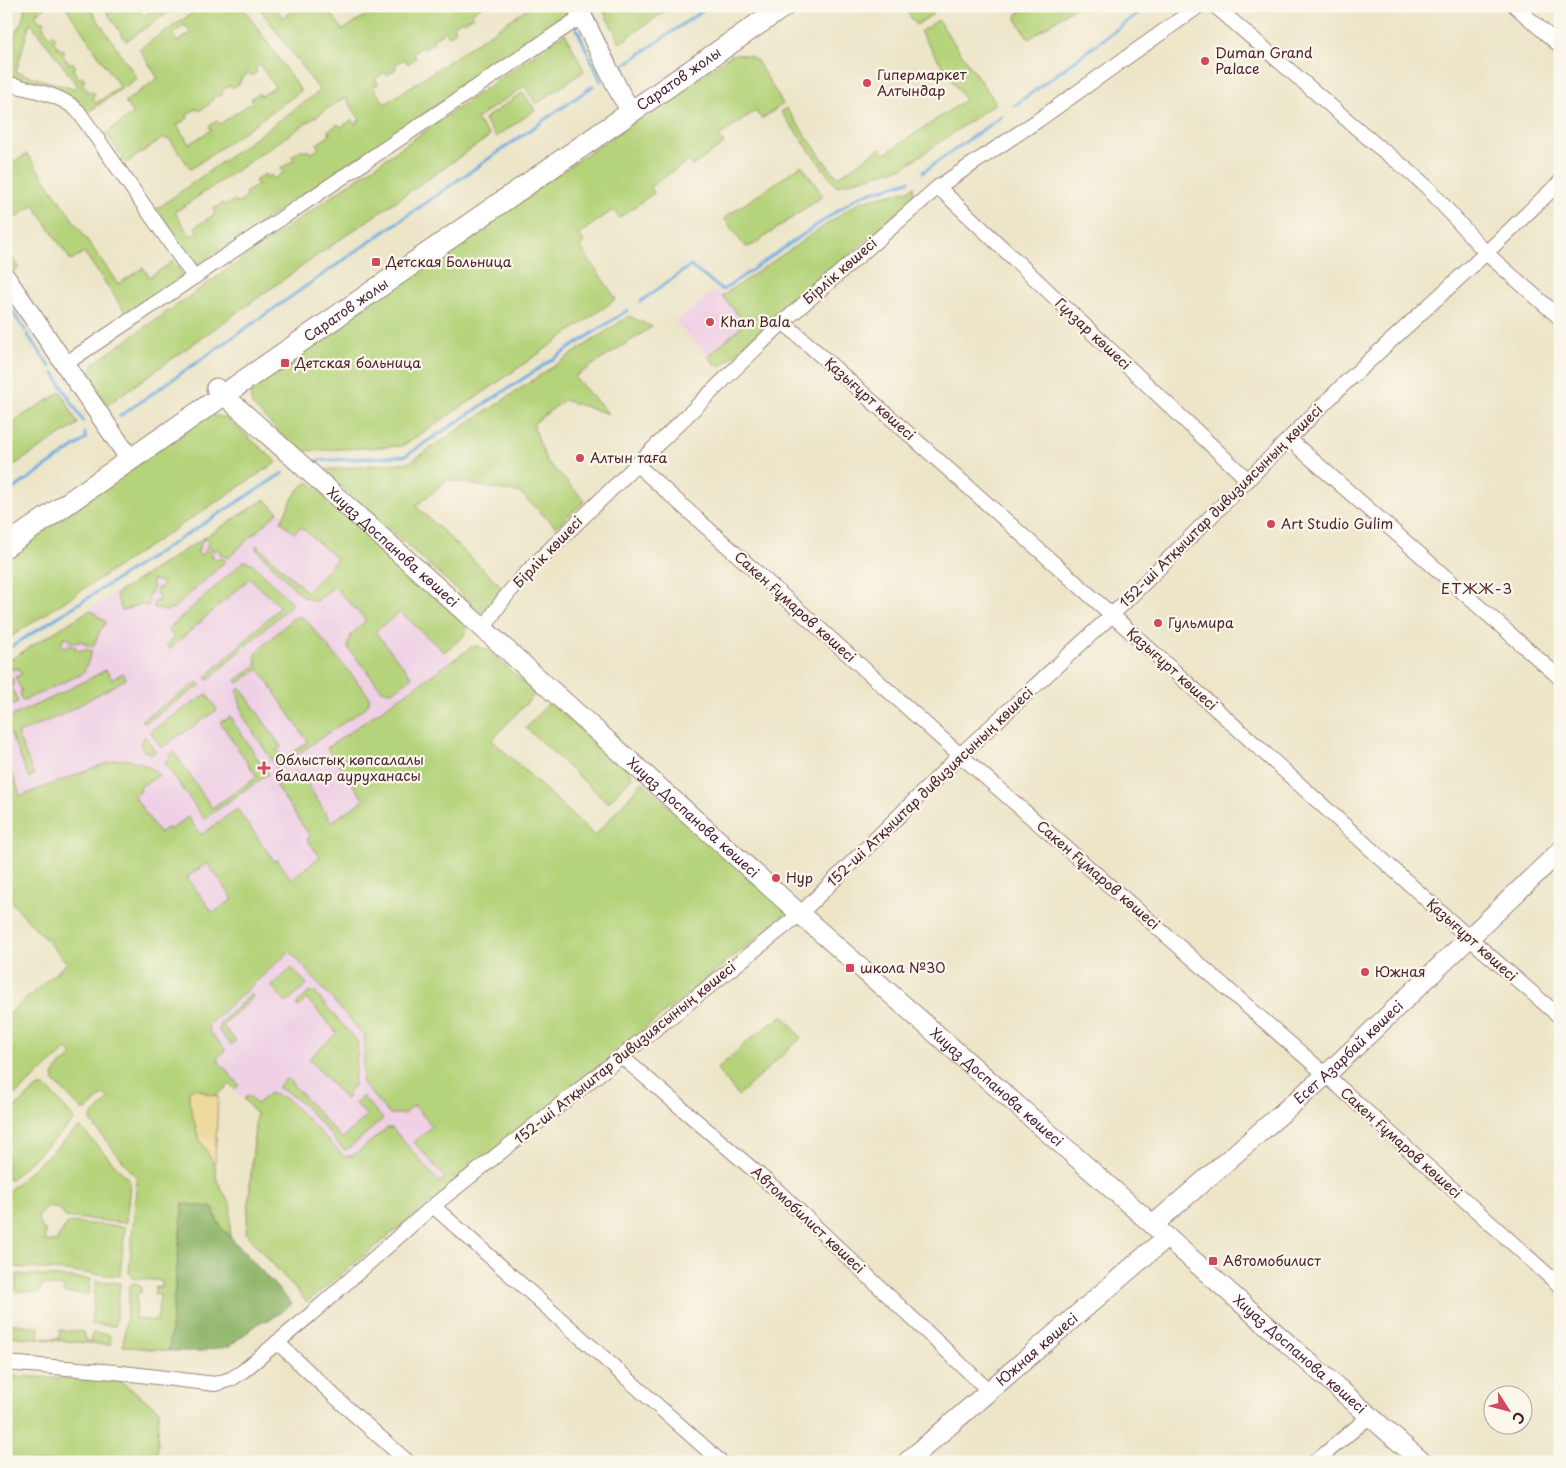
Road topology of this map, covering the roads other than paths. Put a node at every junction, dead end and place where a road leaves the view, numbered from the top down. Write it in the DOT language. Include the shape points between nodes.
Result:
graph roads {
  1 [pos="766,6"];
  2 [pos="784,6"];
  3 [pos="1199,6"];
  4 [pos="1215,6"];
  5 [pos="1515,6"];
  6 [pos="579,11"];
  7 [pos="1560,46"];
  8 [pos="6,84"];
  9 [pos="629,108"];
  10 [pos="1560,182"];
  11 [pos="938,187"];
  12 [pos="1486,253"];
  13 [pos="194,277"];
  14 [pos="6,278"];
  15 [pos="1560,318"];
  16 [pos="783,322"];
  17 [pos="66,364"];
  18 [pos="220,392"];
  19 [pos="1289,439"];
  20 [pos="125,452"];
  21 [pos="636,464"];
  22 [pos="1248,480"];
  23 [pos="6,534"];
  24 [pos="6,546"];
  25 [pos="1112,614"];
  26 [pos="484,630"];
  27 [pos="1560,678"];
  28 [pos="960,755"];
  29 [pos="1560,851"];
  30 [pos="800,914"];
  31 [pos="1468,937"];
  32 [pos="1560,1017"];
  33 [pos="622,1056"];
  34 [pos="1326,1075"];
  35 [pos="433,1206"];
  36 [pos="1160,1231"];
  37 [pos="1560,1286"];
  38 [pos="277,1342"];
  39 [pos="6,1363"];
  40 [pos="989,1391"];
  41 [pos="1370,1416"];
  42 [pos="408,1462"];
  43 [pos="721,1462"];
  44 [pos="907,1462"];
  45 [pos="1316,1462"];
  46 [pos="1422,1462"];
  1 -- 9 [label="main road, Саратов жолы"];
  2 -- 9 [label="main road, Саратов жолы"];
  3 -- 11 [label="street, Бірлік көшесі"];
  4 -- 12 [label="street" via="1422,183"];
  5 -- 7 [label="street"];
  6 -- 9 [label="main road"];
  6 -- 13 [label="street"];
  8 -- 13 [label="street" via="57,97 78,111"];
  9 -- 18 [label="main road, Саратов жолы"];
  10 -- 12 [label="street, 152-ші Атқыштар дивизиясының көшесі"];
  11 -- 16 [label="street, Бірлік көшесі"];
  11 -- 22 [label="street, Гүлзар көшесі"];
  12 -- 15 [label="street"];
  12 -- 19 [label="street, 152-ші Атқыштар дивизиясының көшесі" via="1343,384"];
  13 -- 17 [label="street"];
  14 -- 17 [label="main road"];
  16 -- 21 [label="street, Бірлік көшесі"];
  16 -- 25 [label="street, Қазығұрт көшесі"];
  17 -- 20 [label="main road"];
  18 -- 20 [label="main road, Саратов жолы"];
  18 -- 24 [label="main road, Саратов жолы"];
  18 -- 26 [label="main road, Хиуаз Доспанова көшесі"];
  19 -- 22 [label="street, 152-ші Атқыштар дивизиясының көшесі"];
  19 -- 27 [label="street"];
  20 -- 23 [label="main road, Саратов жолы"];
  21 -- 26 [label="street, Бірлік көшесі" via="527,573 497,608"];
  21 -- 28 [label="street, Сакен Ғұмаров көшесі"];
  22 -- 25 [label="street, 152-ші Атқыштар дивизиясының көшесі"];
  25 -- 28 [label="street, 152-ші Атқыштар дивизиясының көшесі"];
  25 -- 31 [label="street, Қазығұрт көшесі"];
  26 -- 30 [label="main road, Хиуаз Доспанова көшесі"];
  28 -- 30 [label="street, 152-ші Атқыштар дивизиясының көшесі"];
  28 -- 34 [label="street, Сакен Ғұмаров көшесі"];
  29 -- 31 [label="main road, Есет Азарбай көшесі"];
  30 -- 33 [label="street, 152-ші Атқыштар дивизиясының көшесі"];
  30 -- 36 [label="main road, Хиуаз Доспанова көшесі"];
  31 -- 32 [label="street, Қазығұрт көшесі"];
  31 -- 34 [label="main road, Есет Азарбай көшесі"];
  33 -- 35 [label="street, 152-ші Атқыштар дивизиясының көшесі"];
  33 -- 40 [label="street, Автомобилист көшесі" via="778,1191"];
  34 -- 36 [label="main road, Есет Азарбай көшесі"];
  34 -- 37 [label="street, Сакен Ғұмаров көшесі"];
  35 -- 38 [label="street, 152-ші Атқыштар дивизиясының көшесі"];
  35 -- 43 [label="street"];
  36 -- 40 [label="main road, Южная көшесі"];
  36 -- 41 [label="main road, Хиуаз Доспанова көшесі"];
  38 -- 39 [label="street, 152-ші Атқыштар дивизиясының көшесі" via="242,1372 216,1384"];
  38 -- 42 [label="street"];
  40 -- 44 [label="main road, Южная көшесі"];
  41 -- 45 [label="street"];
  41 -- 46 [label="main road, Хиуаз Доспанова көшесі"];
}
